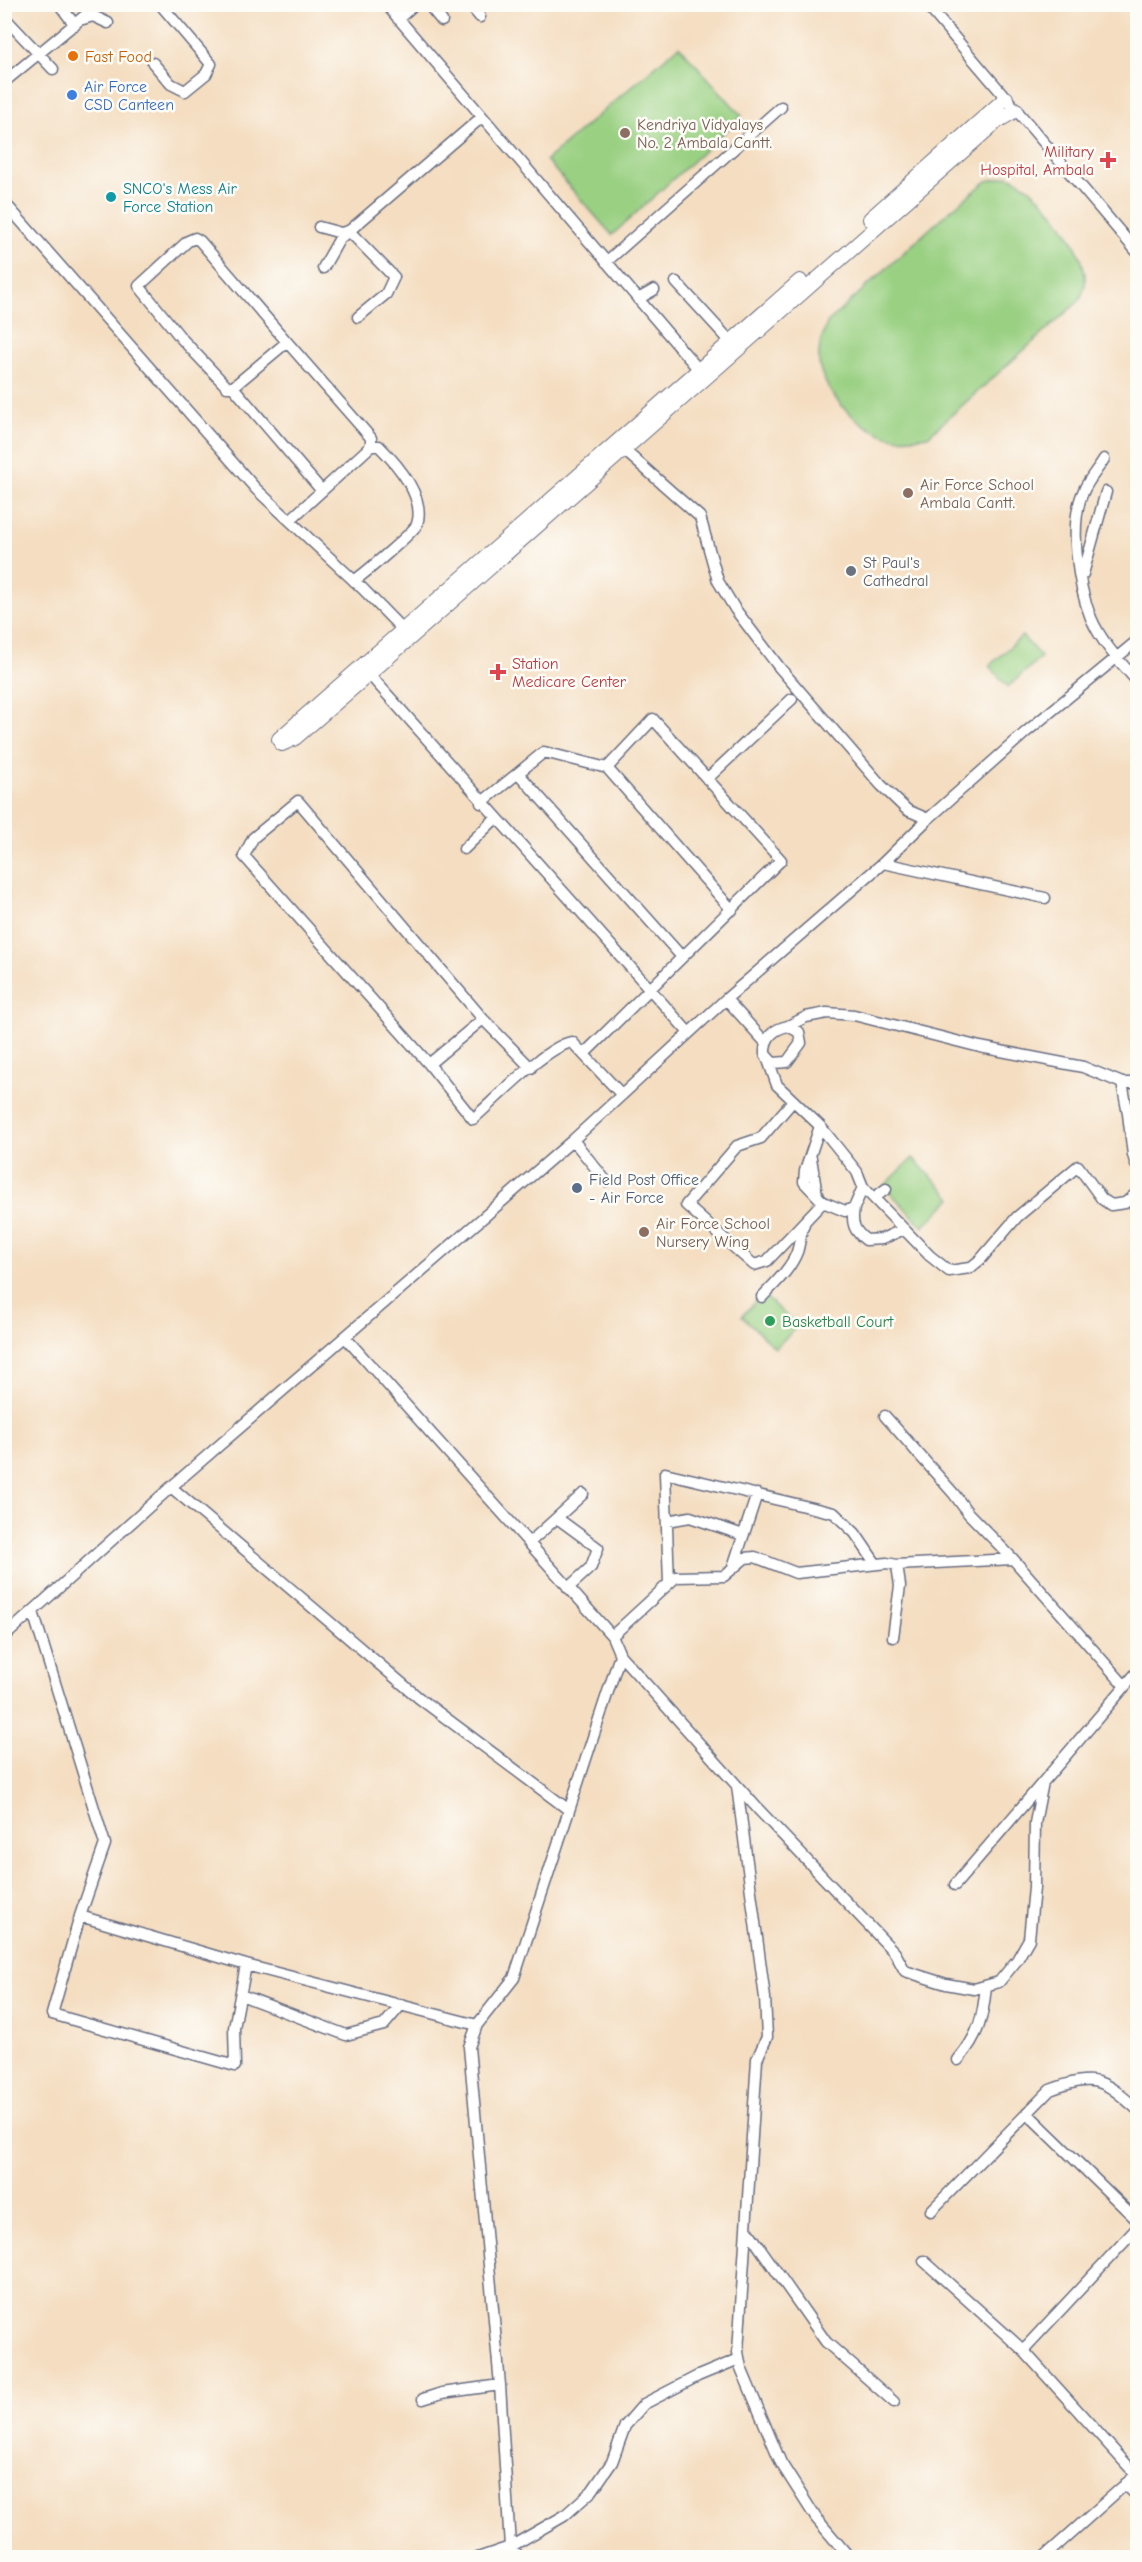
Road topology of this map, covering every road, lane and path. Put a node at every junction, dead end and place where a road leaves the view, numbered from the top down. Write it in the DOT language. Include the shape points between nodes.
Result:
graph roads {
  1 [pos="59,4"];
  2 [pos="99,4"];
  3 [pos="160,4"];
  4 [pos="386,4"];
  5 [pos="428,4"];
  6 [pos="469,4"];
  7 [pos="926,4"];
  8 [pos="413,5"];
  9 [pos="4,17"];
  10 [pos="480,17"];
  11 [pos="398,19"];
  12 [pos="442,21"];
  13 [pos="78,22"];
  14 [pos="108,23"];
  15 [pos="39,56"];
  16 [pos="153,63"];
  17 [pos="53,69"];
  18 [pos="4,82"];
  19 [pos="1006,98"];
  20 [pos="781,107"];
  21 [pos="1016,110"];
  22 [pos="482,117"];
  23 [pos="4,202"];
  24 [pos="319,227"];
  25 [pos="349,231"];
  26 [pos="1137,253"];
  27 [pos="606,262"];
  28 [pos="323,268"];
  29 [pos="676,282"];
  30 [pos="654,290"];
  31 [pos="638,299"];
  32 [pos="358,317"];
  33 [pos="287,342"];
  34 [pos="731,342"];
  35 [pos="699,370"];
  36 [pos="233,387"];
  37 [pos="371,446"];
  38 [pos="624,450"];
  39 [pos="1104,459"];
  40 [pos="322,491"];
  41 [pos="1106,492"];
  42 [pos="290,520"];
  43 [pos="354,580"];
  44 [pos="1082,580"];
  45 [pos="402,629"];
  46 [pos="1137,640"];
  47 [pos="1117,659"];
  48 [pos="369,674"];
  49 [pos="1137,682"];
  50 [pos="792,699"];
  51 [pos="608,768"];
  52 [pos="518,773"];
  53 [pos="706,779"];
  54 [pos="481,803"];
  55 [pos="495,819"];
  56 [pos="928,819"];
  57 [pos="464,849"];
  58 [pos="883,863"];
  59 [pos="1045,898"];
  60 [pos="732,910"];
  61 [pos="682,957"];
  62 [pos="650,989"];
  63 [pos="726,999"];
  64 [pos="483,1019"];
  65 [pos="789,1026"];
  66 [pos="689,1033"];
  67 [pos="766,1043"];
  68 [pos="585,1053"];
  69 [pos="766,1057"];
  70 [pos="429,1064"];
  71 [pos="531,1068"];
  72 [pos="1122,1083"];
  73 [pos="1137,1083"];
  74 [pos="622,1095"];
  75 [pos="793,1101"];
  76 [pos="1133,1117"];
  77 [pos="820,1126"];
  78 [pos="573,1140"];
  79 [pos="1136,1165"];
  80 [pos="606,1181"];
  81 [pos="863,1187"];
  82 [pos="886,1189"];
  83 [pos="1137,1192"];
  84 [pos="820,1198"];
  85 [pos="874,1198"];
  86 [pos="854,1208"];
  87 [pos="806,1219"];
  88 [pos="904,1229"];
  89 [pos="772,1256"];
  90 [pos="791,1263"];
  91 [pos="762,1297"];
  92 [pos="345,1337"];
  93 [pos="885,1416"];
  94 [pos="171,1487"];
  95 [pos="583,1494"];
  96 [pos="757,1494"];
  97 [pos="557,1518"];
  98 [pos="667,1521"];
  99 [pos="743,1535"];
  100 [pos="529,1544"];
  101 [pos="1013,1559"];
  102 [pos="876,1564"];
  103 [pos="897,1566"];
  104 [pos="733,1567"];
  105 [pos="669,1583"];
  106 [pos="568,1588"];
  107 [pos="33,1612"];
  108 [pos="612,1636"];
  109 [pos="4,1637"];
  110 [pos="893,1637"];
  111 [pos="620,1655"];
  112 [pos="1137,1671"];
  113 [pos="1125,1686"];
  114 [pos="1043,1782"];
  115 [pos="737,1785"];
  116 [pos="569,1810"];
  117 [pos="955,1885"];
  118 [pos="80,1916"];
  119 [pos="246,1965"];
  120 [pos="986,1986"];
  121 [pos="241,1995"];
  122 [pos="401,2005"];
  123 [pos="477,2025"];
  124 [pos="958,2060"];
  125 [pos="1137,2110"];
  126 [pos="1027,2113"];
  127 [pos="932,2211"];
  128 [pos="1137,2221"];
  129 [pos="1137,2227"];
  130 [pos="746,2228"];
  131 [pos="924,2261"];
  132 [pos="1023,2349"];
  133 [pos="739,2359"];
  134 [pos="500,2385"];
  135 [pos="423,2399"];
  136 [pos="894,2402"];
  137 [pos="1137,2475"];
  138 [pos="1125,2484"];
  139 [pos="1137,2497"];
  140 [pos="510,2547"];
  141 [pos="478,2558"];
  142 [pos="521,2558"];
  143 [pos="850,2558"];
  144 [pos="1043,2558"];
  1 -- 13 [label="street"];
  2 -- 13 [label="street"];
  3 -- 16 [label="street" via="211,64 206,74 185,91 171,84"];
  4 -- 11 [label="street"];
  5 -- 12 [label="street"];
  6 -- 10 [label="street"];
  7 -- 19 [label="street"];
  8 -- 11 [label="street"];
  9 -- 15 [label="street"];
  11 -- 22 [label="street"];
  13 -- 14 [label="street" via="97,17"];
  13 -- 15 [label="street"];
  15 -- 17 [label="street"];
  15 -- 18 [label="street"];
  19 -- 21 [label="street"];
  19 -- 34 [label="main road"];
  20 -- 27 [label="street"];
  21 -- 26 [label="street"];
  21 -- 38 [label="main road" via="996,122"];
  22 -- 25 [label="street"];
  22 -- 27 [label="street"];
  23 -- 42 [label="street" via="256,489"];
  24 -- 25 [label="street" via="341,233"];
  25 -- 28 [label="street" via="340,238"];
  25 -- 32 [label="street" via="394,276 386,294"];
  27 -- 31 [label="street"];
  29 -- 34 [label="street"];
  30 -- 31 [label="street"];
  31 -- 35 [label="street"];
  33 -- 36 [label="street"];
  33 -- 36 [label="street" via="200,241 188,241 139,286 181,338 227,387"];
  33 -- 37 [label="street" via="371,438"];
  34 -- 35 [label="main road"];
  35 -- 45 [label="main road"];
  36 -- 40 [label="street"];
  37 -- 40 [label="street"];
  37 -- 43 [label="street" via="379,446 399,470 419,512 416,526"];
  38 -- 48 [label="main road"];
  38 -- 56 [label="street" via="700,517 718,581 779,667 881,785 907,810"];
  39 -- 44 [label="street" via="1083,491 1076,520"];
  40 -- 42 [label="street"];
  41 -- 44 [label="street"];
  42 -- 43 [label="street"];
  43 -- 45 [label="street"];
  44 -- 47 [label="street" via="1090,617"];
  45 -- 48 [label="main road" via="280,742 295,738"];
  46 -- 47 [label="street"];
  47 -- 49 [label="street"];
  47 -- 56 [label="street" via="1026,732"];
  48 -- 54 [label="street"];
  50 -- 53 [label="street"];
  51 -- 52 [label="street" via="544,752"];
  51 -- 53 [label="street" via="652,719"];
  51 -- 60 [label="street"];
  52 -- 54 [label="street"];
  52 -- 61 [label="street"];
  53 -- 60 [label="street" via="781,860"];
  54 -- 55 [label="street"];
  55 -- 57 [label="street"];
  55 -- 62 [label="street"];
  56 -- 58 [label="street"];
  58 -- 59 [label="street"];
  58 -- 63 [label="street"];
  60 -- 61 [label="street"];
  61 -- 62 [label="street"];
  62 -- 66 [label="street"];
  62 -- 68 [label="street"];
  63 -- 66 [label="street"];
  63 -- 67 [label="street"];
  64 -- 70 [label="street"];
  64 -- 70 [label="street" via="298,801 252,838 244,856"];
  64 -- 71 [label="street"];
  65 -- 67 [label="street" via="774,1031"];
  65 -- 69 [label="street" via="801,1037 796,1053 778,1065"];
  65 -- 72 [label="street" via="806,1017 827,1013 854,1015 980,1047 1083,1067"];
  66 -- 74 [label="street"];
  67 -- 69 [label="street"];
  68 -- 71 [label="street" via="572,1042 564,1044"];
  68 -- 74 [label="street"];
  69 -- 75 [label="street" via="777,1085"];
  70 -- 71 [label="street" via="473,1119"];
  72 -- 73 [label="street"];
  72 -- 76 [label="street"];
  74 -- 78 [label="street"];
  75 -- 77 [label="street"];
  75 -- 89 [label="street" via="761,1137 736,1146 686,1205 754,1265"];
  76 -- 79 [label="street"];
  77 -- 81 [label="street" via="857,1172"];
  77 -- 84 [label="street" via="804,1182"];
  78 -- 80 [label="street"];
  78 -- 92 [label="street"];
  81 -- 85 [label="street"];
  81 -- 86 [label="street"];
  82 -- 85 [label="street"];
  83 -- 88 [label="street" via="1125,1203 1111,1205 1078,1166 1017,1217 981,1259 959,1271 949,1271"];
  84 -- 86 [label="street" via="845,1211"];
  84 -- 87 [label="street"];
  85 -- 88 [label="street"];
  86 -- 88 [label="street" via="854,1226 866,1240 882,1239"];
  87 -- 89 [label="street"];
  87 -- 90 [label="street"];
  89 -- 90 [label="street" via="777,1256 780,1266"];
  90 -- 91 [label="street"];
  92 -- 94 [label="street"];
  92 -- 100 [label="street"];
  93 -- 101 [label="street"];
  94 -- 107 [label="street"];
  94 -- 116 [label="street" via="419,1698"];
  95 -- 97 [label="street"];
  96 -- 98 [label="street" via="665,1473"];
  96 -- 99 [label="street"];
  96 -- 102 [label="street" via="834,1513 855,1533"];
  97 -- 100 [label="street"];
  97 -- 106 [label="street" via="598,1548 591,1567"];
  98 -- 99 [label="street" via="690,1517"];
  98 -- 105 [label="street"];
  99 -- 104 [label="street"];
  100 -- 106 [label="street"];
  101 -- 103 [label="street"];
  101 -- 113 [label="street"];
  102 -- 103 [label="street"];
  102 -- 104 [label="street" via="796,1573 755,1557 745,1558"];
  103 -- 110 [label="street" via="900,1586"];
  104 -- 105 [label="street" via="724,1576 676,1577"];
  105 -- 108 [label="street"];
  106 -- 108 [label="street"];
  107 -- 109 [label="street"];
  107 -- 118 [label="street" via="105,1844"];
  108 -- 111 [label="street"];
  111 -- 115 [label="street"];
  111 -- 116 [label="street"];
  112 -- 113 [label="street"];
  113 -- 114 [label="street"];
  114 -- 117 [label="street"];
  114 -- 120 [label="street" via="1035,1823 1029,1939 999,1982"];
  115 -- 120 [label="street" via="895,1953 905,1971 945,1984 974,1989"];
  115 -- 130 [label="street" via="767,2037 757,2059"];
  116 -- 123 [label="street" via="514,1978"];
  118 -- 119 [label="street"];
  118 -- 121 [label="street" via="52,2013 235,2066 234,2028"];
  119 -- 121 [label="street"];
  119 -- 122 [label="street"];
  120 -- 124 [label="street" via="980,2028"];
  121 -- 122 [label="street" via="346,2035 384,2025"];
  122 -- 123 [label="street"];
  123 -- 134 [label="street" via="469,2047 470,2071"];
  125 -- 126 [label="street" via="1112,2087 1092,2079 1050,2090"];
  126 -- 127 [label="street"];
  126 -- 128 [label="street"];
  129 -- 132 [label="street"];
  130 -- 133 [label="street"];
  130 -- 136 [label="street" via="826,2342"];
  131 -- 132 [label="street"];
  132 -- 137 [label="street"];
  133 -- 140 [label="street" via="644,2404 625,2426 612,2462 592,2491 564,2516"];
  133 -- 143 [label="street" via="781,2463 816,2518"];
  134 -- 135 [label="street"];
  134 -- 140 [label="street"];
  137 -- 138 [label="street"];
  138 -- 139 [label="street"];
  138 -- 144 [label="street"];
  140 -- 141 [label="street"];
  140 -- 142 [label="street"];
}
